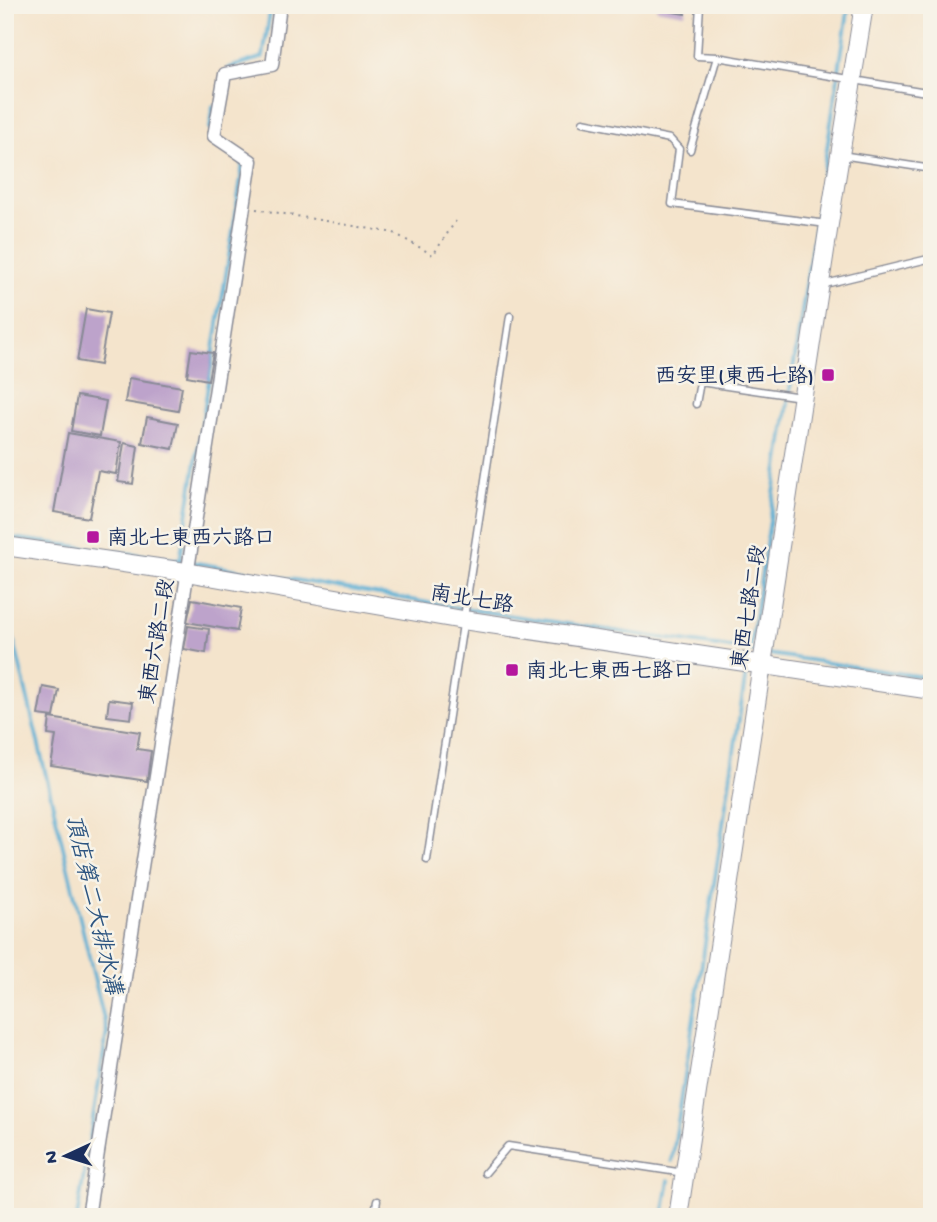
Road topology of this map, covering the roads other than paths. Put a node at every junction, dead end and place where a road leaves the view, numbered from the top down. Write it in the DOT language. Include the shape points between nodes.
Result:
graph roads {
  1 [pos="281,5"];
  2 [pos="701,5"];
  3 [pos="864,5"];
  4 [pos="717,57"];
  5 [pos="852,79"];
  6 [pos="932,93"];
  7 [pos="583,121"];
  8 [pos="690,150"];
  9 [pos="839,155"];
  10 [pos="932,169"];
  11 [pos="829,224"];
  12 [pos="932,257"];
  13 [pos="820,285"];
  14 [pos="510,316"];
  15 [pos="803,397"];
  16 [pos="696,404"];
  17 [pos="10,547"];
  18 [pos="186,572"];
  19 [pos="463,620"];
  20 [pos="762,665"];
  21 [pos="932,690"];
  22 [pos="427,860"];
  23 [pos="485,1173"];
  24 [pos="686,1173"];
  25 [pos="377,1201"];
  26 [pos="88,1217"];
  27 [pos="374,1217"];
  28 [pos="678,1217"];
  1 -- 18 [label="street, 東西六路二段" via="272,65 225,74 214,136 251,161"];
  2 -- 4 [label="lane" via="697,55"];
  3 -- 5 [label="street, 東西七路二段"];
  4 -- 5 [label="lane"];
  4 -- 8 [label="lane"];
  5 -- 6 [label="lane"];
  5 -- 9 [label="street, 東西七路二段"];
  7 -- 11 [label="lane" via="670,139 679,149 672,204"];
  9 -- 10 [label="lane"];
  9 -- 11 [label="street, 東西七路二段"];
  11 -- 13 [label="street, 東西七路二段"];
  12 -- 13 [label="lane"];
  13 -- 15 [label="street, 東西七路二段"];
  14 -- 19 [label="lane"];
  15 -- 16 [label="lane" via="700,383"];
  15 -- 20 [label="street, 東西七路二段"];
  17 -- 18 [label="street, 南北七路"];
  18 -- 19 [label="street, 南北七路"];
  18 -- 26 [label="street, 東西六路二段"];
  19 -- 20 [label="street, 南北七路"];
  19 -- 22 [label="lane"];
  20 -- 21 [label="street, 南北七路"];
  20 -- 24 [label="street, 東西七路二段"];
  23 -- 24 [label="lane" via="508,1146"];
  24 -- 28 [label="street, 東西七路二段"];
  25 -- 27 [label="lane"];
}
